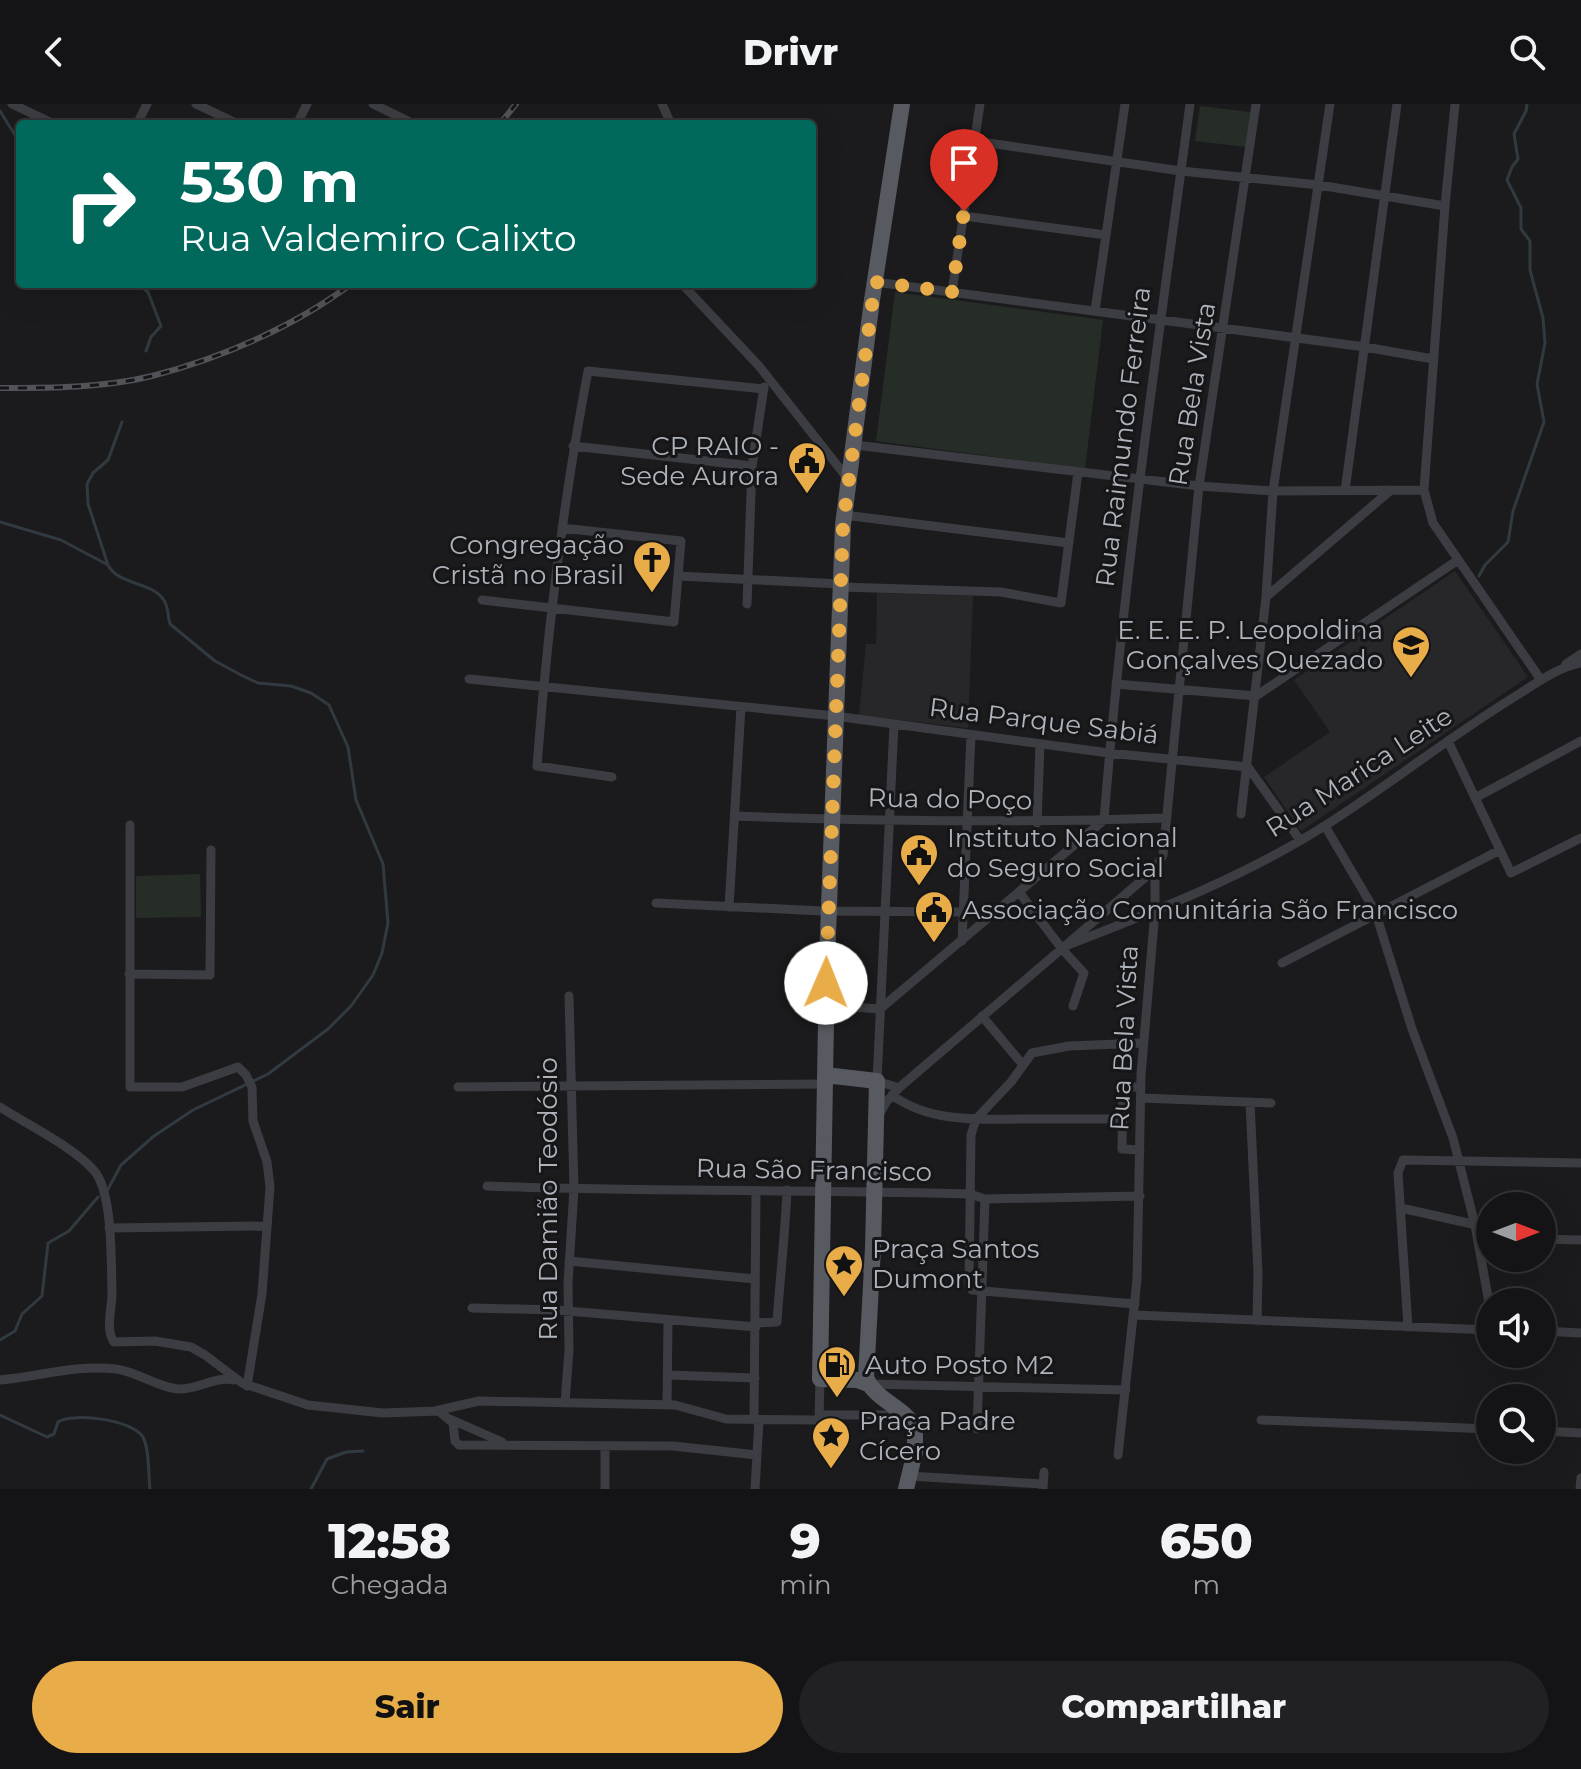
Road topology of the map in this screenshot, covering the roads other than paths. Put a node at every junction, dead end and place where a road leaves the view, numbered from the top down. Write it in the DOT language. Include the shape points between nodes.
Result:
graph roads {
  1 [pos="12,104"];
  2 [pos="196,104"];
  3 [pos="373,104"];
  4 [pos="902,104"];
  5 [pos="980,104"];
  6 [pos="1125,104"];
  7 [pos="1190,104"];
  8 [pos="1256,104"];
  9 [pos="1330,104"];
  10 [pos="1397,104"];
  11 [pos="1455,104"];
  12 [pos="46,120"];
  13 [pos="230,120"];
  14 [pos="406,120"];
  15 [pos="975,141"];
  16 [pos="1116,162"];
  17 [pos="1181,171"];
  18 [pos="1246,177"];
  19 [pos="1319,185"];
  20 [pos="1384,195"];
  21 [pos="1445,206"];
  22 [pos="964,216"];
  23 [pos="1106,235"];
  24 [pos="875,282"];
  25 [pos="686,288"];
  26 [pos="952,292"];
  27 [pos="1095,311"];
  28 [pos="1159,320"];
  29 [pos="1224,329"];
  30 [pos="1295,339"];
  31 [pos="1365,347"];
  32 [pos="1433,359"];
  33 [pos="767,375"];
  34 [pos="764,389"];
  35 [pos="855,445"];
  36 [pos="573,446"];
  37 [pos="752,466"];
  38 [pos="1078,472"];
  39 [pos="1138,479"];
  40 [pos="849,480"];
  41 [pos="1199,486"];
  42 [pos="1391,490"];
  43 [pos="1424,490"];
  44 [pos="1273,491"];
  45 [pos="1345,491"];
  46 [pos="844,515"];
  47 [pos="562,528"];
  48 [pos="1069,543"];
  49 [pos="1458,560"];
  50 [pos="678,576"];
  51 [pos="747,580"];
  52 [pos="841,586"];
  53 [pos="1266,597"];
  54 [pos="482,600"];
  55 [pos="747,604"];
  56 [pos="551,608"];
  57 [pos="1580,661"];
  58 [pos="469,679"];
  59 [pos="1541,680"];
  60 [pos="1116,684"];
  61 [pos="543,687"];
  62 [pos="1178,691"];
  63 [pos="1256,696"];
  64 [pos="741,707"];
  65 [pos="835,716"];
  66 [pos="894,724"];
  67 [pos="971,735"];
  68 [pos="1448,741"];
  69 [pos="1581,741"];
  70 [pos="1040,744"];
  71 [pos="1109,753"];
  72 [pos="1171,759"];
  73 [pos="1248,767"];
  74 [pos="612,777"];
  75 [pos="1475,798"];
  76 [pos="1241,814"];
  77 [pos="735,816"];
  78 [pos="1165,818"];
  79 [pos="831,819"];
  80 [pos="1104,820"];
  81 [pos="889,822"];
  82 [pos="968,822"];
  83 [pos="1037,823"];
  84 [pos="130,825"];
  85 [pos="1325,826"];
  86 [pos="1581,838"];
  87 [pos="1300,840"];
  88 [pos="211,850"];
  89 [pos="1500,850"];
  90 [pos="1155,869"];
  91 [pos="1019,892"];
  92 [pos="656,903"];
  93 [pos="729,907"];
  94 [pos="828,911"];
  95 [pos="1155,911"];
  96 [pos="885,912"];
  97 [pos="963,912"];
  98 [pos="1376,916"];
  99 [pos="962,941"];
  100 [pos="1065,947"];
  101 [pos="1282,963"];
  102 [pos="129,974"];
  103 [pos="569,996"];
  104 [pos="826,1005"];
  105 [pos="1073,1006"];
  106 [pos="880,1009"];
  107 [pos="982,1016"];
  108 [pos="1143,1043"];
  109 [pos="1023,1065"];
  110 [pos="824,1080"];
  111 [pos="877,1081"];
  112 [pos="458,1087"];
  113 [pos="572,1087"];
  114 [pos="1141,1087"];
  115 [pos="895,1092"];
  116 [pos="1141,1098"];
  117 [pos="1250,1102"];
  118 [pos="1271,1103"];
  119 [pos="0,1107"];
  120 [pos="976,1119"];
  121 [pos="1122,1119"];
  122 [pos="875,1149"];
  123 [pos="1140,1150"];
  124 [pos="1459,1162"];
  125 [pos="1581,1163"];
  126 [pos="487,1186"];
  127 [pos="574,1189"];
  128 [pos="824,1189"];
  129 [pos="787,1190"];
  130 [pos="756,1191"];
  131 [pos="874,1191"];
  132 [pos="970,1194"];
  133 [pos="1140,1196"];
  134 [pos="985,1199"];
  135 [pos="1401,1208"];
  136 [pos="1474,1224"];
  137 [pos="265,1226"];
  138 [pos="109,1228"];
  139 [pos="1556,1239"];
  140 [pos="1581,1240"];
  141 [pos="569,1261"];
  142 [pos="823,1268"];
  143 [pos="872,1268"];
  144 [pos="755,1279"];
  145 [pos="1486,1288"];
  146 [pos="983,1293"];
  147 [pos="1135,1304"];
  148 [pos="472,1308"];
  149 [pos="568,1312"];
  150 [pos="1134,1315"];
  151 [pos="668,1321"];
  152 [pos="1257,1321"];
  153 [pos="756,1325"];
  154 [pos="1408,1327"];
  155 [pos="1476,1329"];
  156 [pos="1556,1332"];
  157 [pos="1581,1333"];
  158 [pos="668,1375"];
  159 [pos="755,1378"];
  160 [pos="820,1379"];
  161 [pos="0,1380"];
  162 [pos="242,1383"];
  163 [pos="868,1384"];
  164 [pos="977,1388"];
  165 [pos="1126,1390"];
  166 [pos="565,1403"];
  167 [pos="667,1405"];
  168 [pos="439,1413"];
  169 [pos="905,1415"];
  170 [pos="819,1418"];
  171 [pos="757,1420"];
  172 [pos="1261,1420"];
  173 [pos="1476,1428"];
  174 [pos="977,1429"];
  175 [pos="1556,1432"];
  176 [pos="1581,1433"];
  177 [pos="509,1445"];
  178 [pos="605,1447"];
  179 [pos="757,1455"];
  180 [pos="1118,1455"];
  181 [pos="1044,1472"];
  182 [pos="1581,1478"];
  183 [pos="907,1483"];
  184 [pos="957,1484"];
  185 [pos="1043,1487"];
  186 [pos="605,1489"];
  187 [pos="755,1489"];
  188 [pos="1580,1489"];
  1 -- 12 [label="street"];
  2 -- 13 [label="street"];
  3 -- 14 [label="street"];
  4 -- 24 [label="main road"];
  5 -- 15 [label="street"];
  6 -- 16 [label="street"];
  7 -- 17 [label="street, Rua Raimundo Ferreira"];
  8 -- 18 [label="street, Rua Bela Vista"];
  9 -- 19 [label="street"];
  10 -- 20 [label="street"];
  11 -- 21 [label="street"];
  15 -- 16 [label="street"];
  15 -- 22 [label="street"];
  16 -- 17 [label="street"];
  16 -- 23 [label="street"];
  17 -- 18 [label="street"];
  17 -- 28 [label="street, Rua Raimundo Ferreira"];
  18 -- 19 [label="street"];
  18 -- 29 [label="street, Rua Bela Vista"];
  19 -- 20 [label="street"];
  19 -- 30 [label="street"];
  20 -- 21 [label="street"];
  20 -- 31 [label="street"];
  21 -- 32 [label="street"];
  22 -- 23 [label="street"];
  22 -- 26 [label="street"];
  23 -- 27 [label="street"];
  24 -- 26 [label="street"];
  24 -- 35 [label="main road"];
  25 -- 33 [label="street"];
  26 -- 27 [label="street"];
  27 -- 28 [label="street"];
  28 -- 29 [label="street"];
  28 -- 39 [label="street, Rua Raimundo Ferreira"];
  29 -- 30 [label="street"];
  29 -- 41 [label="street, Rua Bela Vista"];
  30 -- 31 [label="street"];
  30 -- 44 [label="street"];
  31 -- 32 [label="street"];
  31 -- 45 [label="street"];
  32 -- 43 [label="street"];
  33 -- 34 [label="street"];
  33 -- 40 [label="street"];
  34 -- 36 [label="street" via="588,371"];
  34 -- 37 [label="street"];
  35 -- 38 [label="street"];
  35 -- 40 [label="main road"];
  36 -- 37 [label="street"];
  36 -- 47 [label="street"];
  37 -- 51 [label="street"];
  38 -- 39 [label="street"];
  38 -- 48 [label="street"];
  39 -- 41 [label="street"];
  39 -- 60 [label="street, Rua Raimundo Ferreira"];
  40 -- 46 [label="main road"];
  41 -- 44 [label="street"];
  41 -- 62 [label="street, Rua Bela Vista"];
  42 -- 43 [label="street"];
  42 -- 45 [label="street"];
  42 -- 53 [label="street"];
  43 -- 49 [label="street" via="1433,523"];
  44 -- 45 [label="street"];
  44 -- 53 [label="street"];
  46 -- 48 [label="street"];
  46 -- 52 [label="main road"];
  47 -- 50 [label="street" via="681,541"];
  47 -- 56 [label="street"];
  48 -- 52 [label="street" via="1061,603 1001,592"];
  49 -- 59 [label="street"];
  49 -- 63 [label="street"];
  50 -- 51 [label="street"];
  50 -- 56 [label="street" via="674,622"];
  51 -- 52 [label="street"];
  51 -- 55 [label="street"];
  52 -- 65 [label="main road"];
  53 -- 63 [label="street"];
  54 -- 56 [label="street"];
  56 -- 61 [label="street"];
  57 -- 59 [label="street, Rua Marica Leite"];
  58 -- 61 [label="street, Rua Parque Sabiá"];
  59 -- 68 [label="street, Rua Marica Leite"];
  60 -- 62 [label="street"];
  60 -- 71 [label="street, Rua Raimundo Ferreira"];
  61 -- 64 [label="street, Rua Parque Sabiá"];
  61 -- 74 [label="street" via="537,766"];
  62 -- 63 [label="street"];
  62 -- 72 [label="street, Rua Bela Vista"];
  63 -- 73 [label="street"];
  64 -- 65 [label="street, Rua Parque Sabiá"];
  64 -- 77 [label="street"];
  65 -- 66 [label="street, Rua Parque Sabiá"];
  65 -- 79 [label="main road"];
  66 -- 67 [label="street, Rua Parque Sabiá"];
  66 -- 81 [label="street"];
  67 -- 70 [label="street, Rua Parque Sabiá"];
  67 -- 82 [label="street"];
  68 -- 75 [label="street"];
  68 -- 85 [label="street, Rua Marica Leite"];
  69 -- 75 [label="street"];
  70 -- 71 [label="street, Rua Parque Sabiá"];
  70 -- 83 [label="street"];
  71 -- 72 [label="street, Rua Parque Sabiá"];
  71 -- 80 [label="street, Rua Raimundo Ferreira"];
  72 -- 73 [label="street, Rua Parque Sabiá"];
  72 -- 78 [label="street, Rua Bela Vista"];
  73 -- 76 [label="street"];
  73 -- 87 [label="street"];
  75 -- 89 [label="street"];
  77 -- 79 [label="street, Rua do Poço"];
  77 -- 93 [label="street"];
  78 -- 80 [label="street, Rua do Poço"];
  78 -- 90 [label="street, Rua Bela Vista" via="1163,855"];
  79 -- 81 [label="street, Rua do Poço"];
  79 -- 94 [label="main road"];
  80 -- 83 [label="street, Rua do Poço"];
  80 -- 91 [label="street"];
  81 -- 82 [label="street, Rua do Poço"];
  81 -- 96 [label="street"];
  82 -- 83 [label="street, Rua do Poço"];
  82 -- 97 [label="street"];
  84 -- 102 [label="street"];
  85 -- 87 [label="street, Rua Marica Leite"];
  85 -- 98 [label="street"];
  86 -- 89 [label="street" via="1511,873"];
  87 -- 95 [label="street, Rua Marica Leite"];
  88 -- 102 [label="street" via="210,975"];
  89 -- 98 [label="street"];
  90 -- 95 [label="street, Rua Bela Vista"];
  90 -- 100 [label="street"];
  91 -- 99 [label="street"];
  91 -- 100 [label="street"];
  92 -- 93 [label="street"];
  93 -- 94 [label="street"];
  94 -- 96 [label="street"];
  94 -- 104 [label="main road"];
  95 -- 100 [label="street, Rua Marica Leite"];
  95 -- 108 [label="street, Rua Bela Vista"];
  96 -- 97 [label="street"];
  96 -- 106 [label="street"];
  97 -- 99 [label="street"];
  98 -- 101 [label="street"];
  98 -- 124 [label="street"];
  99 -- 106 [label="street"];
  100 -- 105 [label="street" via="1084,973"];
  100 -- 107 [label="street"];
  102 -- 137 [label="street" via="130,1087 182,1087 238,1067 250,1082 253,1121 270,1181"];
  103 -- 113 [label="street, Rua Damião Teodósio"];
  104 -- 106 [label="street"];
  104 -- 110 [label="main road"];
  106 -- 111 [label="street"];
  107 -- 109 [label="street"];
  107 -- 115 [label="street"];
  108 -- 109 [label="street" via="1045,1049 1032,1053"];
  108 -- 114 [label="street, Rua Bela Vista"];
  109 -- 120 [label="street"];
  110 -- 111 [label="main road"];
  110 -- 113 [label="street"];
  110 -- 128 [label="main road"];
  111 -- 115 [label="street"];
  111 -- 122 [label="main road"];
  112 -- 113 [label="street"];
  113 -- 127 [label="street, Rua Damião Teodósio"];
  114 -- 116 [label="street, Rua Bela Vista"];
  114 -- 121 [label="street" via="1123,1091"];
  115 -- 120 [label="street" via="921,1111"];
  115 -- 122 [label="street" via="881,1110"];
  116 -- 117 [label="street"];
  116 -- 123 [label="street, Rua Bela Vista"];
  117 -- 118 [label="street"];
  117 -- 152 [label="street"];
  119 -- 138 [label="street" via="90,1166 102,1184"];
  120 -- 121 [label="street"];
  120 -- 132 [label="street"];
  121 -- 123 [label="street" via="1122,1149"];
  122 -- 131 [label="main road"];
  123 -- 133 [label="street, Rua Bela Vista"];
  124 -- 125 [label="street"];
  124 -- 135 [label="street" via="1408,1159 1400,1165"];
  124 -- 136 [label="street"];
  126 -- 127 [label="street, Rua São Francisco"];
  127 -- 130 [label="street, Rua São Francisco"];
  127 -- 141 [label="street, Rua Damião Teodósio"];
  128 -- 129 [label="street, Rua São Francisco"];
  128 -- 131 [label="street, Rua São Francisco"];
  128 -- 142 [label="main road"];
  129 -- 130 [label="street, Rua São Francisco"];
  129 -- 153 [label="street" via="777,1322"];
  130 -- 144 [label="street"];
  131 -- 132 [label="street, Rua São Francisco"];
  131 -- 143 [label="main road"];
  132 -- 134 [label="street, Rua São Francisco"];
  132 -- 146 [label="street" via="969,1284"];
  133 -- 134 [label="street, Rua São Francisco"];
  133 -- 147 [label="street, Rua Bela Vista"];
  134 -- 146 [label="street"];
  135 -- 136 [label="street"];
  135 -- 154 [label="street"];
  136 -- 145 [label="street"];
  137 -- 138 [label="street"];
  137 -- 162 [label="street" via="262,1294"];
  138 -- 162 [label="street" via="109,1333 115,1342 191,1347"];
  139 -- 140 [label="street"];
  141 -- 144 [label="street"];
  141 -- 149 [label="street, Rua Damião Teodósio"];
  142 -- 143 [label="street"];
  142 -- 160 [label="main road"];
  143 -- 163 [label="main road"];
  144 -- 153 [label="street"];
  146 -- 147 [label="street"];
  146 -- 164 [label="street"];
  147 -- 150 [label="street, Rua Bela Vista"];
  148 -- 149 [label="street"];
  149 -- 151 [label="street"];
  149 -- 166 [label="street, Rua Damião Teodósio"];
  150 -- 152 [label="street"];
  150 -- 165 [label="street, Rua Bela Vista"];
  151 -- 153 [label="street"];
  151 -- 158 [label="street"];
  152 -- 154 [label="street"];
  153 -- 159 [label="street"];
  154 -- 155 [label="street"];
  156 -- 157 [label="street"];
  158 -- 159 [label="street"];
  158 -- 167 [label="street"];
  159 -- 171 [label="street"];
  160 -- 163 [label="main road"];
  160 -- 170 [label="street"];
  161 -- 162 [label="street" via="102,1368 136,1373 175,1389 223,1378"];
  162 -- 168 [label="street" via="329,1409"];
  163 -- 164 [label="street"];
  163 -- 169 [label="main road"];
  164 -- 165 [label="street"];
  164 -- 174 [label="street"];
  165 -- 180 [label="street, Rua Bela Vista"];
  166 -- 167 [label="street"];
  166 -- 168 [label="street" via="473,1402"];
  167 -- 171 [label="street" via="718,1418"];
  168 -- 177 [label="street"];
  168 -- 177 [label="street" via="454,1425 457,1445"];
  169 -- 170 [label="street"];
  169 -- 183 [label="main road" via="916,1431"];
  170 -- 171 [label="street"];
  171 -- 179 [label="street"];
  172 -- 173 [label="street"];
  175 -- 176 [label="street"];
  177 -- 178 [label="street"];
  178 -- 179 [label="street" via="673,1446"];
  178 -- 186 [label="street"];
  179 -- 187 [label="street"];
  181 -- 185 [label="street"];
  182 -- 188 [label="street"];
  183 -- 184 [label="street"];
  184 -- 185 [label="street"];
}
